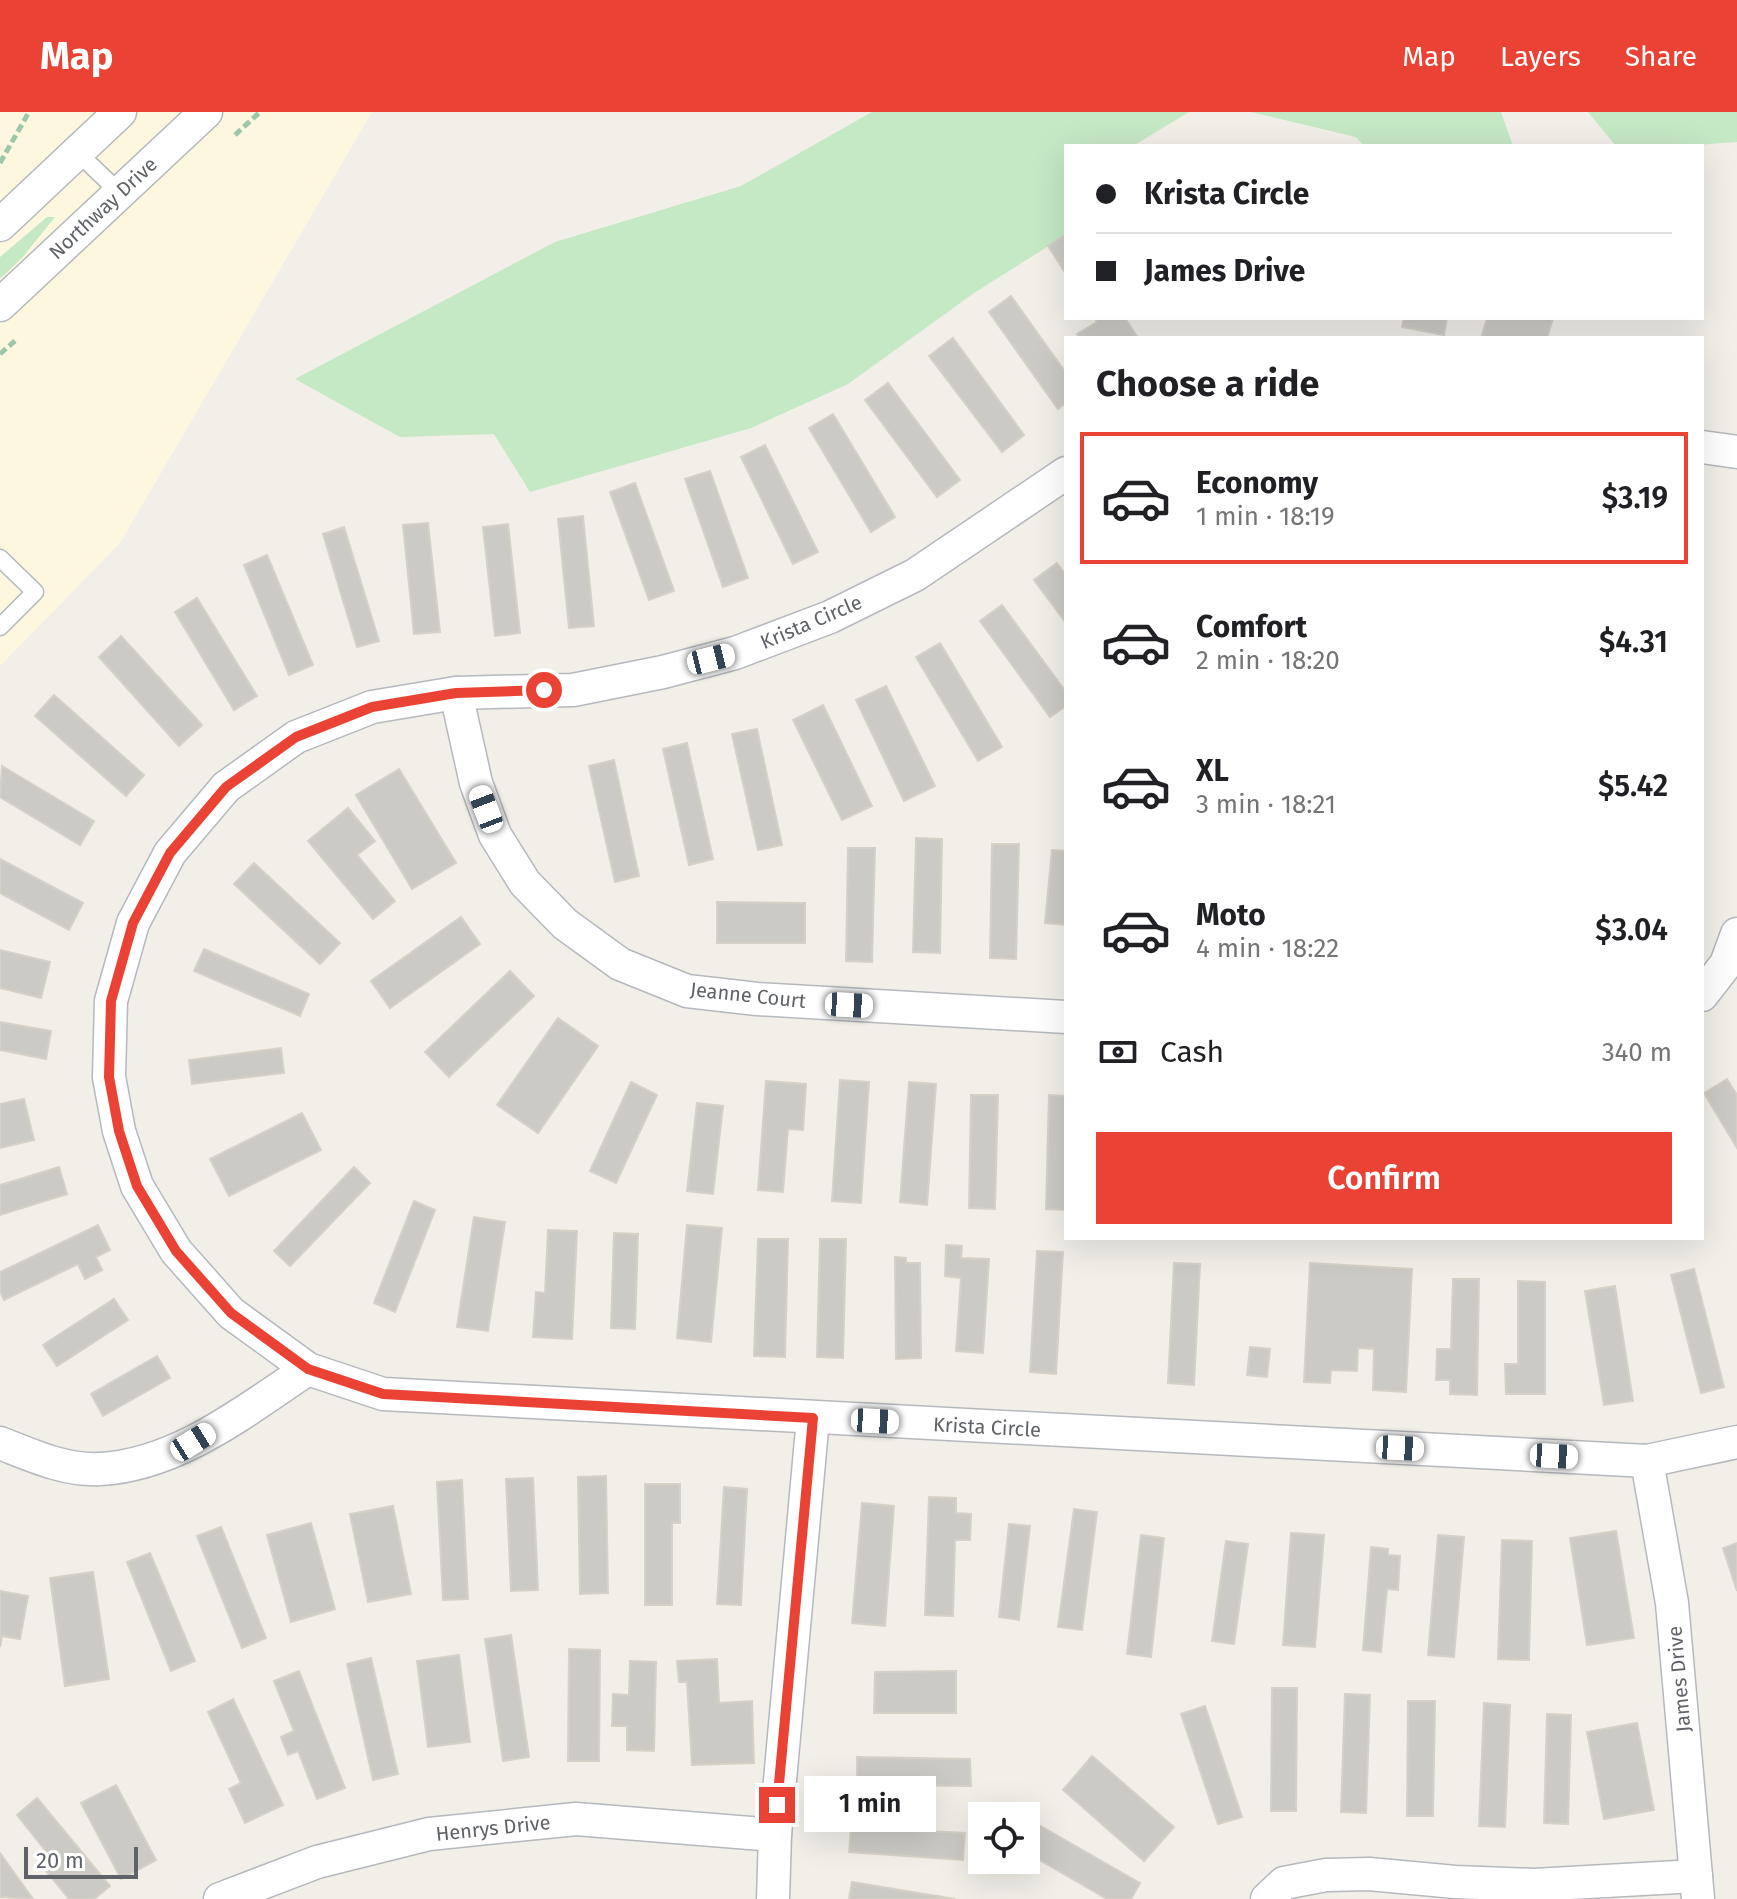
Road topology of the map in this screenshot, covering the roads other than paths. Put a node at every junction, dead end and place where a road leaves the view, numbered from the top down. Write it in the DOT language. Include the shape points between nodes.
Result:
graph roads {
  1 [pos="120,112"];
  2 [pos="206,112"];
  3 [pos="77,152"];
  4 [pos="119,192"];
  5 [pos="0,225"];
  6 [pos="0,305"];
  7 [pos="1704,447"];
  8 [pos="1737,452"];
  9 [pos="1064,474"];
  10 [pos="0,558"];
  11 [pos="0,627"];
  12 [pos="456,693"];
  13 [pos="1737,934"];
  14 [pos="1704,992"];
  15 [pos="1064,1017"];
  16 [pos="308,1369"];
  17 [pos="813,1418"];
  18 [pos="1737,1442"];
  19 [pos="0,1443"];
  20 [pos="1647,1461"];
  21 [pos="775,1835"];
  22 [pos="1697,1888"];
  23 [pos="220,1899"];
  24 [pos="773,1899"];
  25 [pos="1267,1899"];
  1 -- 3 [label="street"];
  2 -- 4 [label="street, Northway Drive"];
  3 -- 4 [label="lane"];
  3 -- 5 [label="street"];
  4 -- 6 [label="street, Northway Drive"];
  7 -- 8 [label="street"];
  9 -- 12 [label="street, Krista Circle" via="915,575 830,617 735,653 573,690"];
  10 -- 11 [label="lane" via="35,592"];
  12 -- 15 [label="street, Jeanne Court" via="476,783 495,835 525,883 565,924 620,964 687,991"];
  12 -- 16 [label="street, Krista Circle" via="372,707 296,737 226,787 170,853 133,923 111,1001 109,1077 137,1186 176,1251 231,1313"];
  13 -- 14 [label="street" via="1726,964"];
  16 -- 17 [label="street, Krista Circle" via="383,1394"];
  16 -- 19 [label="street" via="193,1442 148,1461 98,1470 49,1462"];
  17 -- 20 [label="street, Krista Circle"];
  17 -- 21 [label="street"];
  18 -- 20 [label="street, Krista Circle"];
  20 -- 22 [label="street, James Drive" via="1672,1603"];
  21 -- 23 [label="street, Henrys Drive" via="576,1819 429,1834 317,1862"];
  21 -- 24 [label="street"];
  22 -- 25 [label="street" via="1326,1875 1284,1883"];
}
